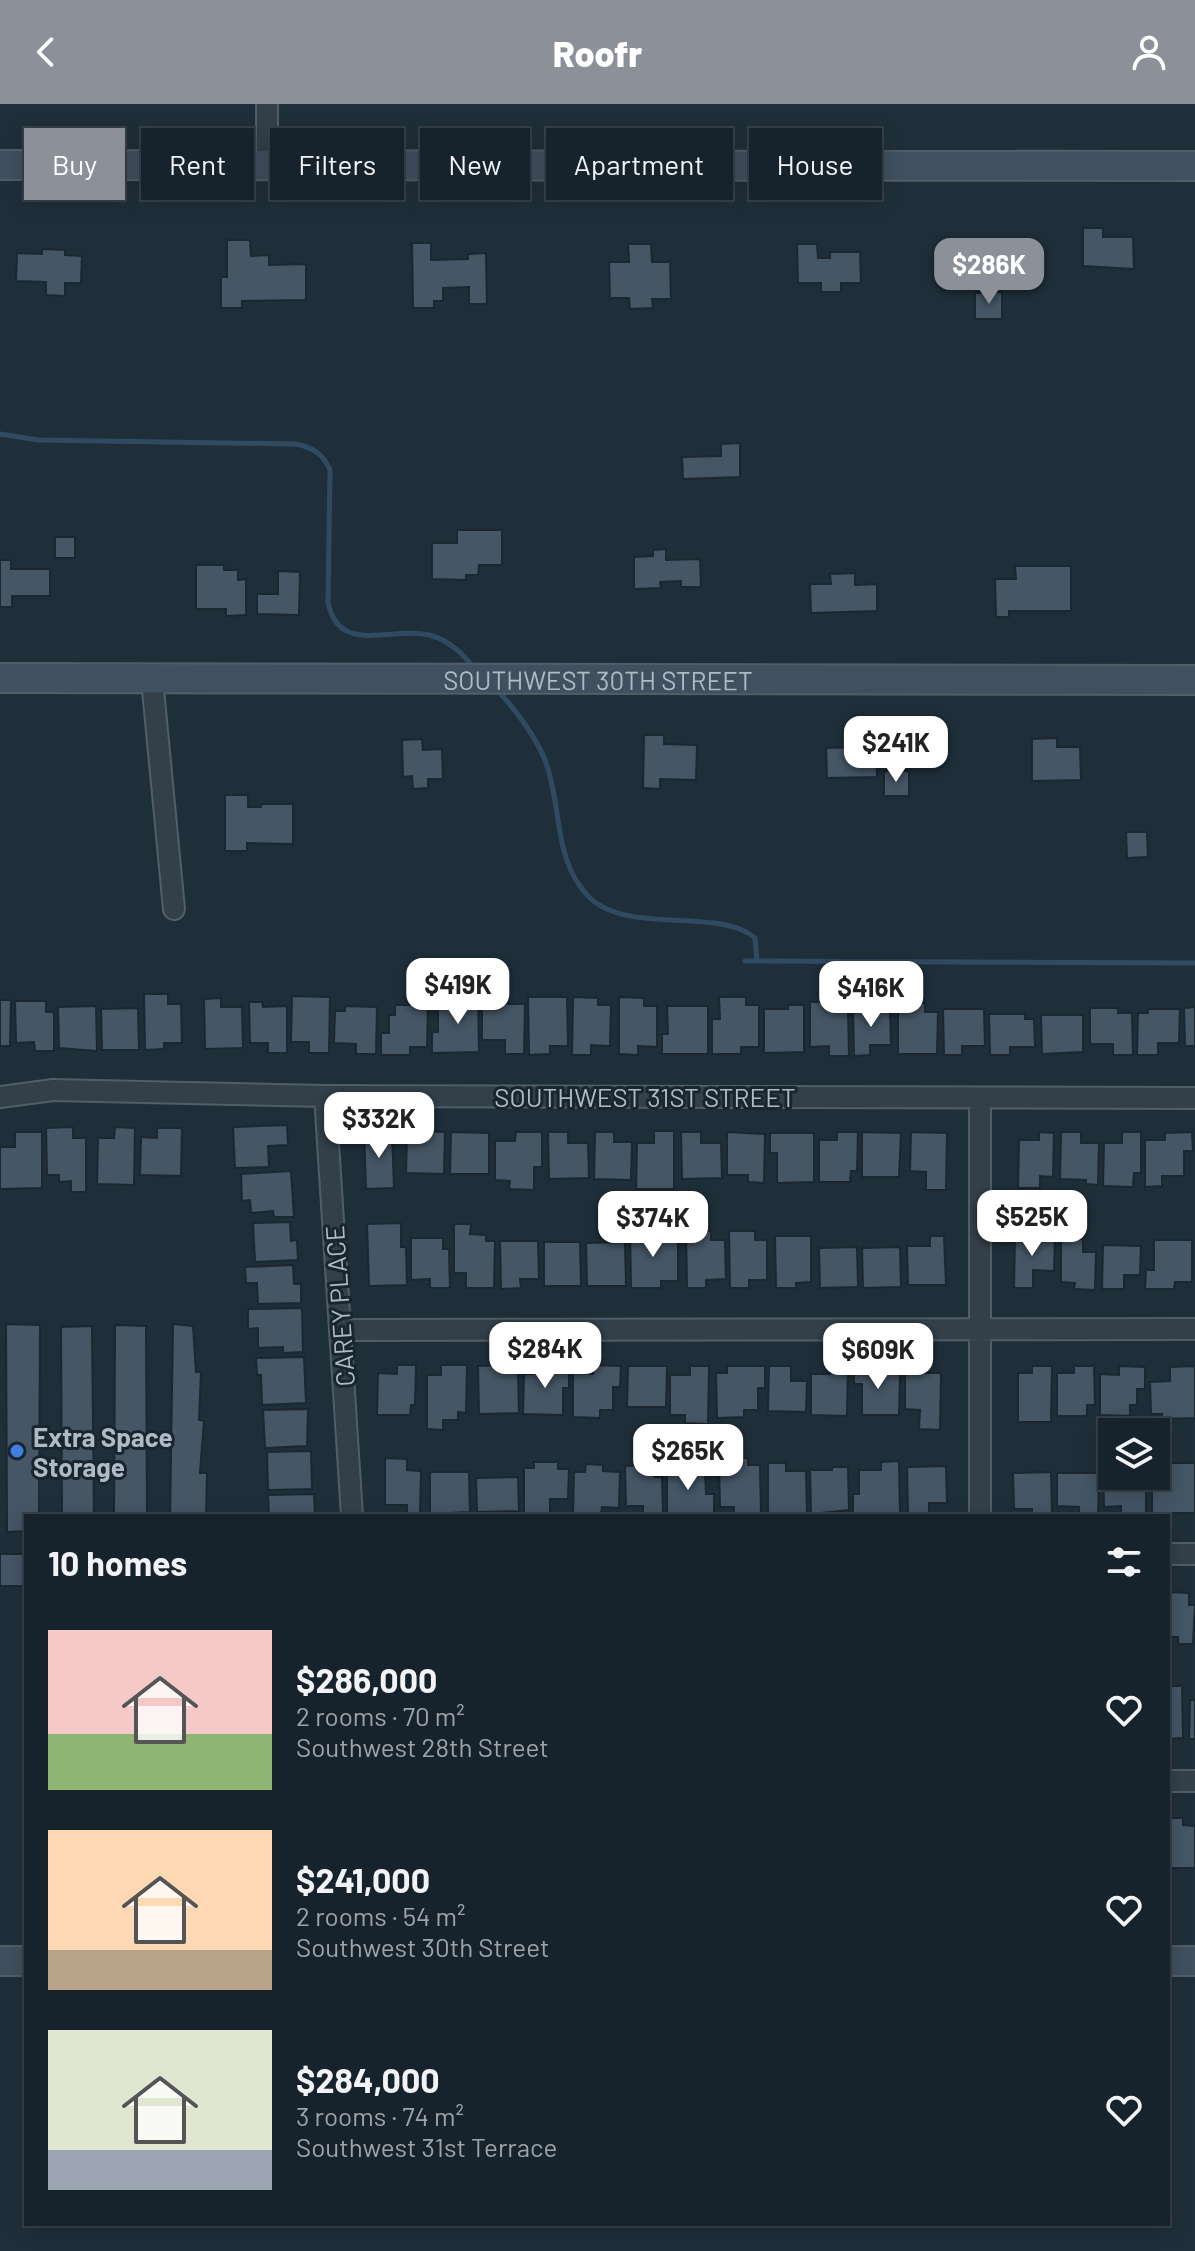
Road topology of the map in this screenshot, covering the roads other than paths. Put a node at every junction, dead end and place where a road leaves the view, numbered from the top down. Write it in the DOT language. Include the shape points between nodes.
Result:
graph roads {
  1 [pos="267,104"];
  2 [pos="0,165"];
  3 [pos="267,165"];
  4 [pos="1195,166"];
  5 [pos="0,678"];
  6 [pos="152,679"];
  7 [pos="1195,680"];
  8 [pos="174,909"];
  9 [pos="325,1096"];
  10 [pos="0,1097"];
  11 [pos="980,1098"];
  12 [pos="1195,1098"];
  13 [pos="980,1328"];
  14 [pos="1195,1329"];
  15 [pos="340,1330"];
  16 [pos="352,1514"];
  17 [pos="980,1514"];
  18 [pos="1170,1554"];
  19 [pos="1195,1554"];
  20 [pos="1170,1781"];
  21 [pos="1195,1781"];
  22 [pos="0,1961"];
  23 [pos="24,1961"];
  24 [pos="1170,1961"];
  25 [pos="1195,1961"];
  1 -- 3 [label="street"];
  2 -- 3 [label="street"];
  3 -- 4 [label="street"];
  5 -- 6 [label="street, SOUTHWEST 30TH STREET"];
  6 -- 7 [label="street, SOUTHWEST 30TH STREET"];
  6 -- 8 [label="street"];
  9 -- 10 [label="street, SOUTHWEST 31ST STREET" via="53,1090"];
  9 -- 11 [label="street, SOUTHWEST 31ST STREET"];
  9 -- 15 [label="street, CAREY PLACE"];
  11 -- 12 [label="street, SOUTHWEST 31ST STREET"];
  11 -- 13 [label="street"];
  13 -- 14 [label="street"];
  13 -- 15 [label="street"];
  13 -- 17 [label="street"];
  15 -- 16 [label="street, CAREY PLACE"];
  18 -- 19 [label="street"];
  20 -- 21 [label="street"];
  22 -- 23 [label="street"];
  24 -- 25 [label="street"];
}
